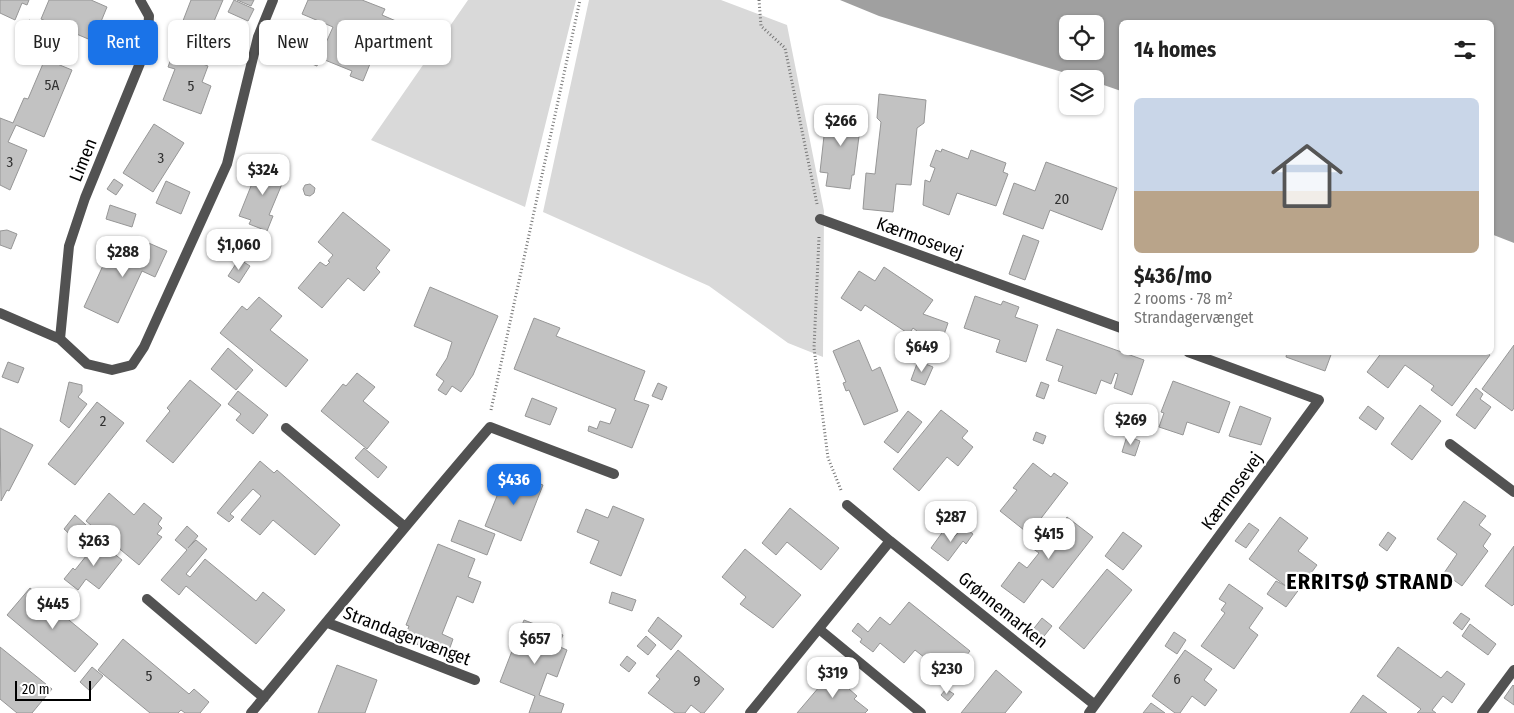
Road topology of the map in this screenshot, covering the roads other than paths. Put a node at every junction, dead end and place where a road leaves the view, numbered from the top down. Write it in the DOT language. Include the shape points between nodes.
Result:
graph roads {
  1 [pos="140,0"];
  2 [pos="273,0"];
  3 [pos="820,219"];
  4 [pos="0,313"];
  5 [pos="1119,327"];
  6 [pos="60,339"];
  7 [pos="1196,355"];
  8 [pos="286,428"];
  9 [pos="1450,444"];
  10 [pos="614,474"];
  11 [pos="1514,492"];
  12 [pos="847,505"];
  13 [pos="404,526"];
  14 [pos="890,540"];
  15 [pos="147,599"];
  16 [pos="328,622"];
  17 [pos="819,629"];
  18 [pos="1514,670"];
  19 [pos="475,680"];
  20 [pos="264,698"];
  21 [pos="1092,709"];
  22 [pos="251,713"];
  23 [pos="750,713"];
  24 [pos="921,713"];
  25 [pos="1482,713"];
  1 -- 6 [label="street, Limen" via="149,16 147,46 85,198 70,246"];
  2 -- 6 [label="street" via="258,37 227,164 144,347 132,365 112,370 87,364"];
  3 -- 5 [label="street, Kærmosevej"];
  4 -- 6 [label="street"];
  7 -- 21 [label="street, Kærmosevej" via="1319,400"];
  8 -- 13 [label="street"];
  9 -- 11 [label="street"];
  10 -- 13 [label="street, Strandagervænget" via="490,427"];
  12 -- 14 [label="street, Grønnemarken"];
  13 -- 16 [label="street, Strandagervænget"];
  14 -- 17 [label="street"];
  14 -- 21 [label="street, Grønnemarken"];
  15 -- 20 [label="street"];
  16 -- 19 [label="street, Strandagervænget"];
  16 -- 20 [label="street, Strandagervænget"];
  17 -- 23 [label="street"];
  17 -- 24 [label="street"];
  18 -- 25 [label="street"];
  20 -- 22 [label="street, Strandagervænget"];
}
